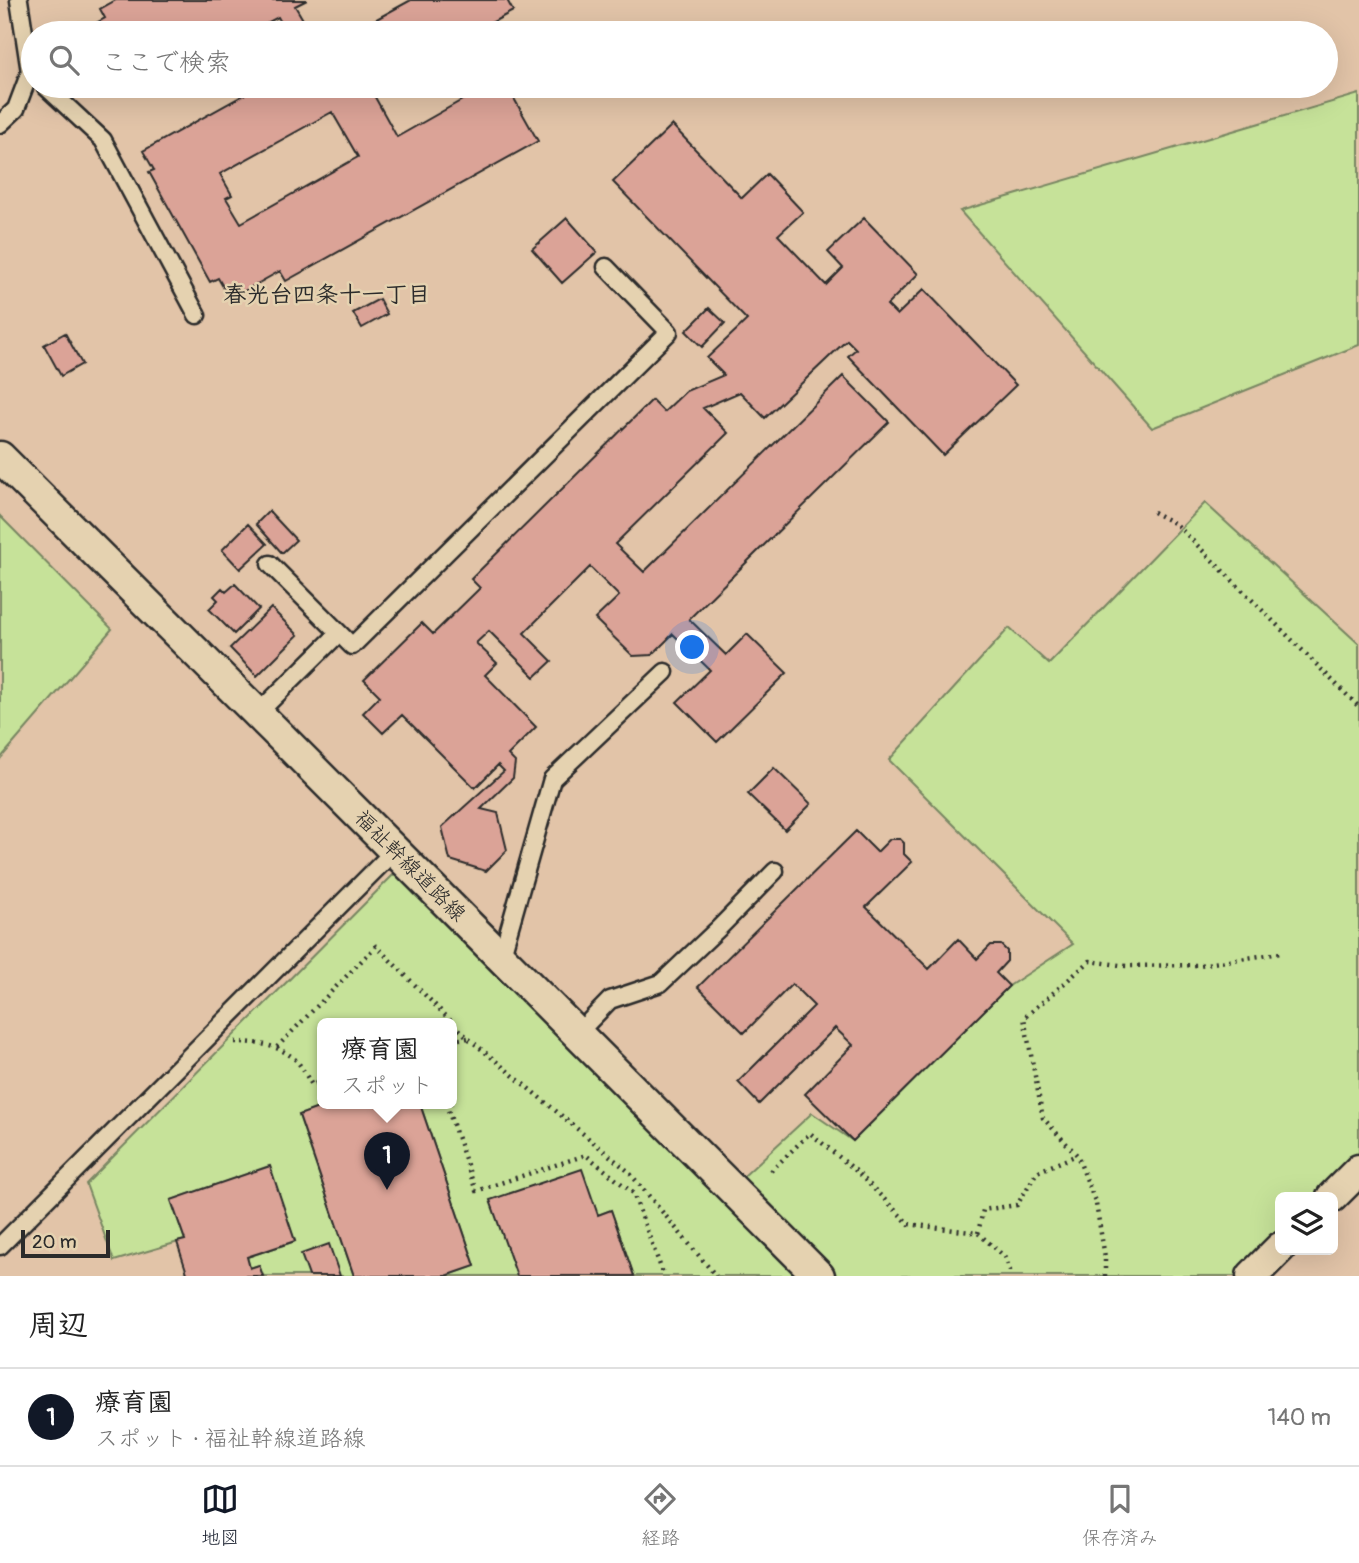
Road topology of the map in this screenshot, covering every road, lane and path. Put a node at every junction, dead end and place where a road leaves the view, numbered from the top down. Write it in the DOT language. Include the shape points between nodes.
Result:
graph roads {
  1 [pos="19,0"];
  2 [pos="23,21"];
  3 [pos="21,98"];
  4 [pos="58,98"];
  5 [pos="0,124"];
  6 [pos="606,267"];
  7 [pos="197,315"];
  8 [pos="0,457"];
  9 [pos="1153,512"];
  10 [pos="270,564"];
  11 [pos="339,632"];
  12 [pos="665,672"];
  13 [pos="1359,707"];
  14 [pos="258,713"];
  15 [pos="395,850"];
  16 [pos="775,871"];
  17 [pos="1281,953"];
  18 [pos="500,958"];
  19 [pos="448,1018"];
  20 [pos="457,1027"];
  21 [pos="577,1034"];
  22 [pos="468,1038"];
  23 [pos="457,1039"];
  24 [pos="203,1042"];
  25 [pos="277,1048"];
  26 [pos="317,1083"];
  27 [pos="448,1109"];
  28 [pos="1077,1155"];
  29 [pos="1359,1170"];
  30 [pos="771,1171"];
  31 [pos="1337,1192"];
  32 [pos="978,1233"];
  33 [pos="0,1246"];
  34 [pos="1275,1253"];
  35 [pos="664,1276"];
  36 [pos="716,1276"];
  37 [pos="819,1276"];
  38 [pos="1012,1276"];
  39 [pos="1105,1276"];
  40 [pos="1252,1276"];
  1 -- 2 [label="lane"];
  3 -- 5 [label="lane"];
  4 -- 7 [label="lane" via="103,140"];
  6 -- 11 [label="lane" via="669,332 352,646"];
  8 -- 14 [label="street, 福祉幹線道路線"];
  9 -- 13 [label="path" via="1177,524"];
  10 -- 11 [label="lane"];
  11 -- 14 [label="lane"];
  12 -- 18 [label="lane" via="552,779"];
  14 -- 15 [label="street, 福祉幹線道路線"];
  15 -- 18 [label="street, 福祉幹線道路線"];
  15 -- 24 [label="lane"];
  16 -- 21 [label="lane" via="661,983 610,1000"];
  17 -- 28 [label="path" via="1199,965 1126,967 1090,961 1024,1018 1043,1118"];
  18 -- 21 [label="street, 福祉幹線道路線"];
  19 -- 25 [label="path" via="376,946"];
  20 -- 22 [label="path"];
  21 -- 37 [label="street, 福祉幹線道路線"];
  22 -- 23 [label="path"];
  22 -- 36 [label="path" via="628,1171"];
  24 -- 25 [label="path" via="251,1042"];
  24 -- 33 [label="lane"];
  25 -- 26 [label="path" via="296,1061 312,1085"];
  27 -- 35 [label="path" via="476,1191 586,1155 633,1193"];
  28 -- 32 [label="path" via="1037,1172 1017,1205 983,1210"];
  28 -- 39 [label="path" via="1096,1203"];
  29 -- 31 [label="street"];
  30 -- 32 [label="path" via="810,1133 909,1224"];
  32 -- 38 [label="path" via="1005,1257"];
  34 -- 40 [label="street"];
}
